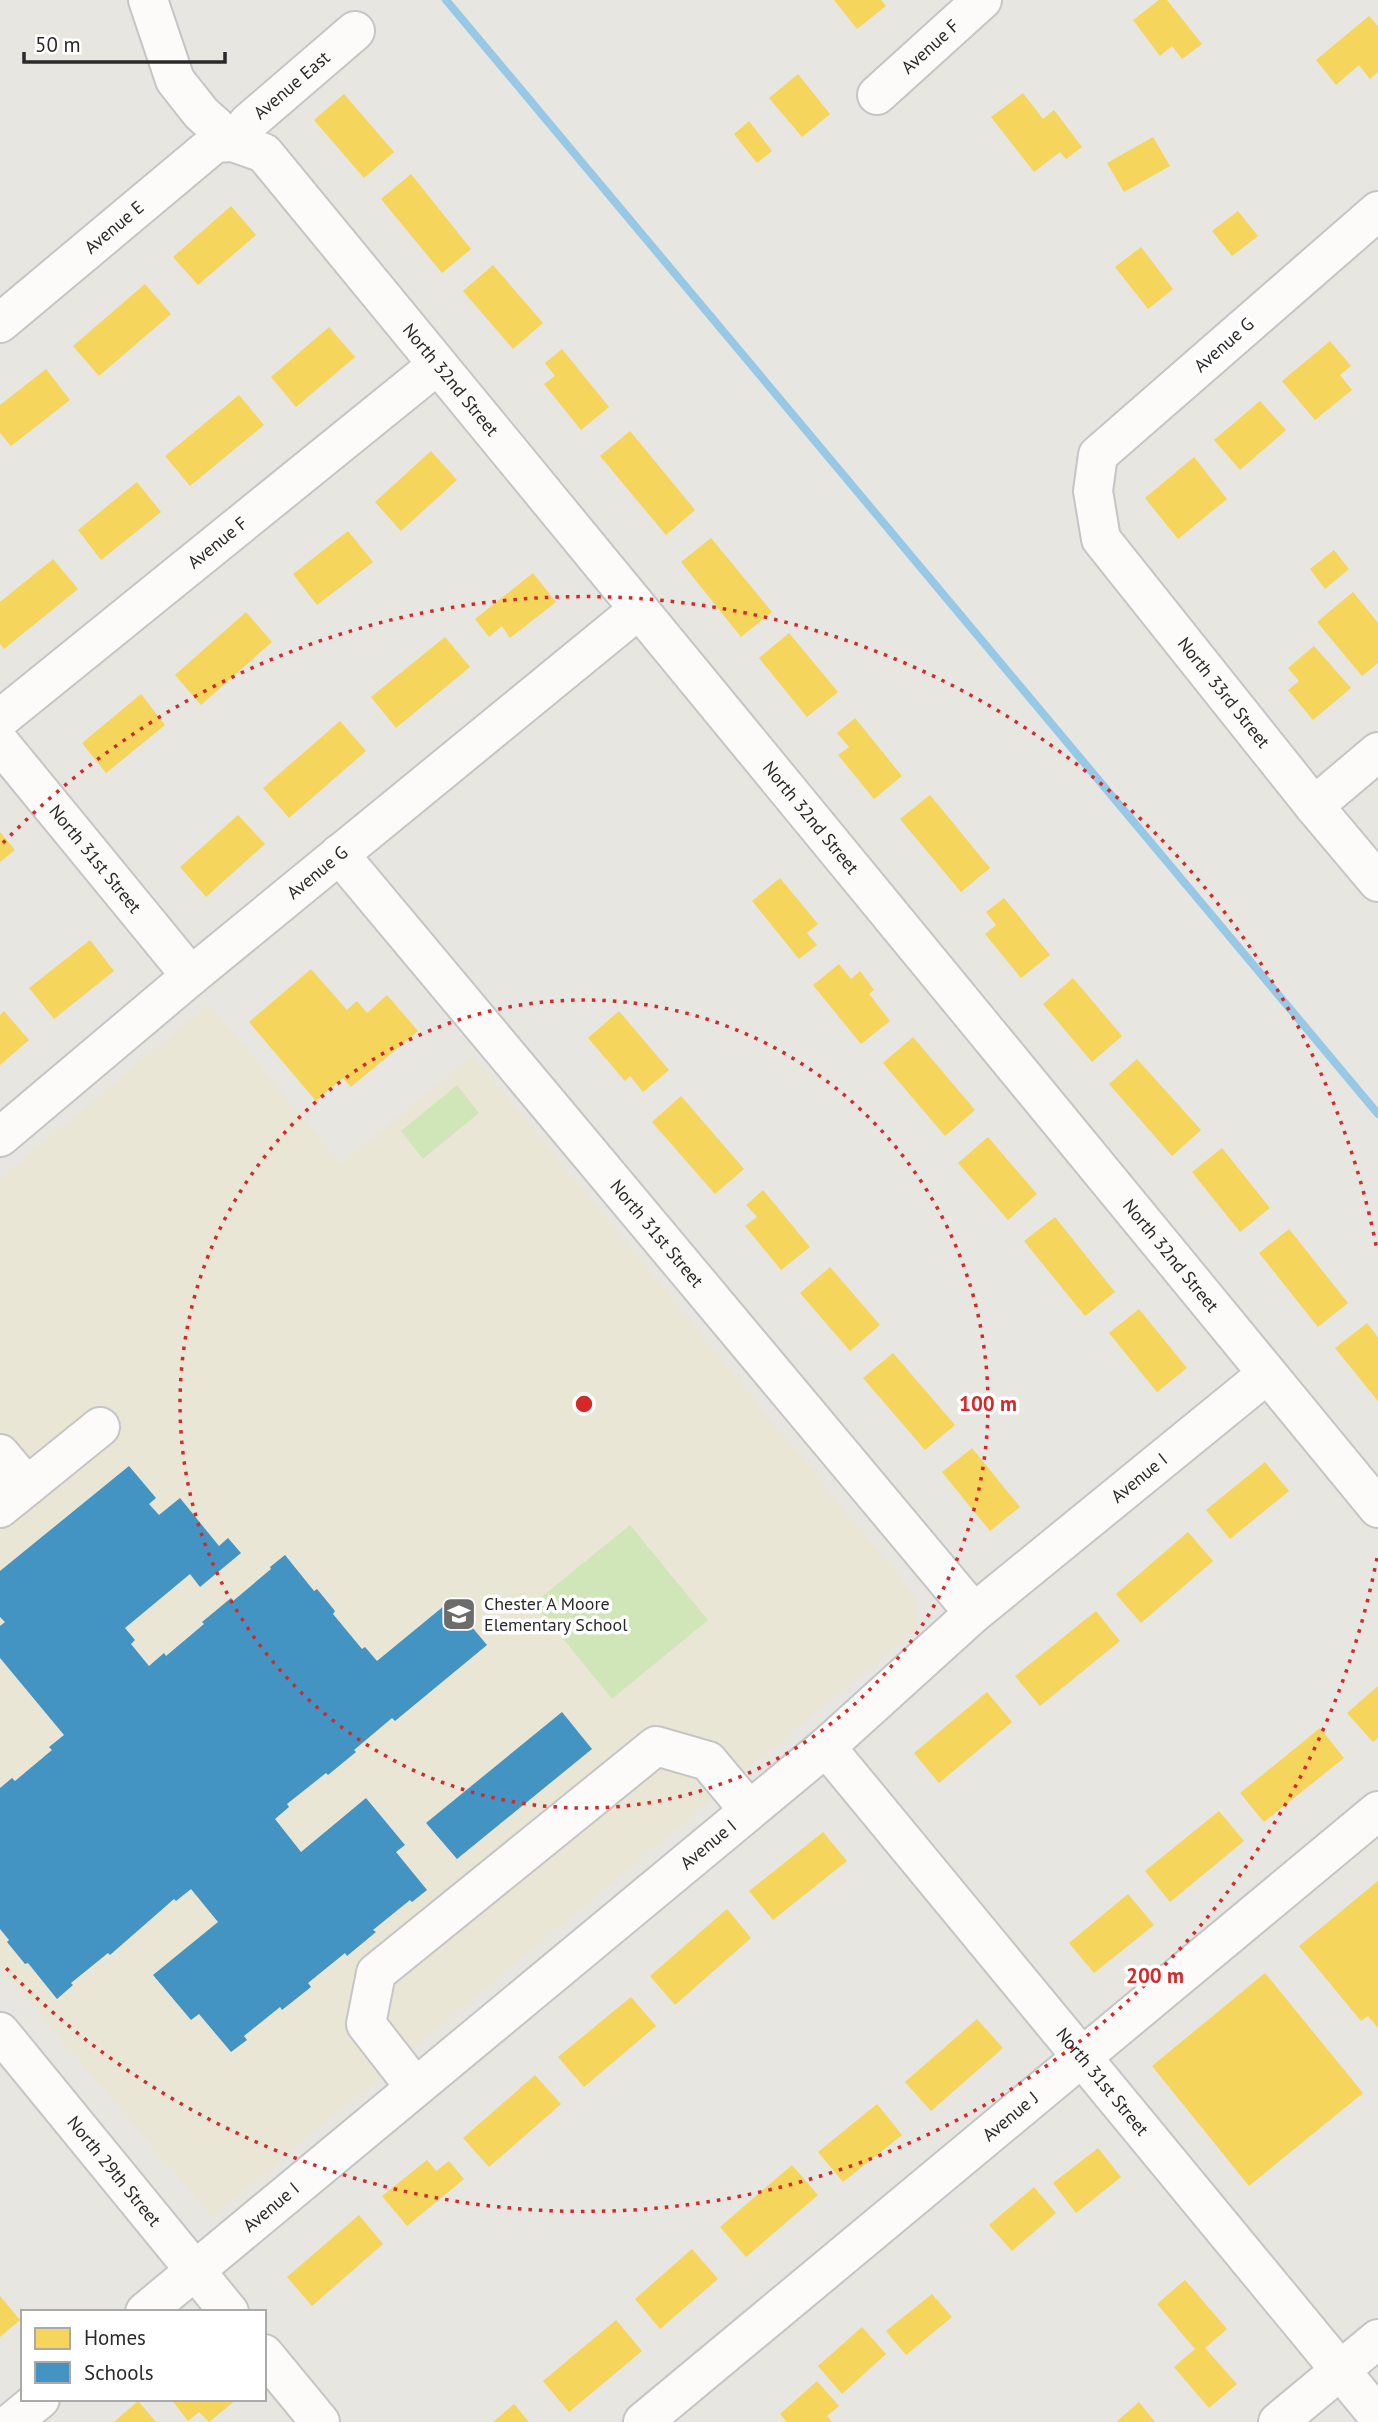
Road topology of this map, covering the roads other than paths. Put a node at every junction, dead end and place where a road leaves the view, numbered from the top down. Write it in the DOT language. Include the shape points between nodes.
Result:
graph roads {
  1 [pos="148,0"];
  2 [pos="982,0"];
  3 [pos="355,31"];
  4 [pos="877,95"];
  5 [pos="233,142"];
  6 [pos="1378,211"];
  7 [pos="0,323"];
  8 [pos="436,366"];
  9 [pos="1093,491"];
  10 [pos="638,610"];
  11 [pos="0,719"];
  12 [pos="0,743"];
  13 [pos="1378,752"];
  14 [pos="1314,806"];
  15 [pos="340,854"];
  16 [pos="1378,881"];
  17 [pos="191,976"];
  18 [pos="0,1137"];
  19 [pos="1267,1374"];
  20 [pos="100,1427"];
  21 [pos="0,1454"];
  22 [pos="13,1497"];
  23 [pos="1378,1508"];
  24 [pos="974,1613"];
  25 [pos="826,1747"];
  26 [pos="749,1810"];
  27 [pos="1378,1811"];
  28 [pos="0,2032"];
  29 [pos="1080,2057"];
  30 [pos="415,2087"];
  31 [pos="195,2270"];
  32 [pos="147,2310"];
  33 [pos="227,2310"];
  34 [pos="1378,2339"];
  35 [pos="266,2356"];
  36 [pos="1340,2370"];
  37 [pos="38,2401"];
  38 [pos="1378,2416"];
  39 [pos="12,2422"];
  40 [pos="320,2422"];
  41 [pos="643,2422"];
  42 [pos="1278,2422"];
  1 -- 5 [label="street" via="175,80 201,113"];
  2 -- 4 [label="street, Avenue F"];
  3 -- 5 [label="street, Avenue East" via="248,123"];
  5 -- 7 [label="street, Avenue E" via="215,142"];
  5 -- 8 [label="street, North 32nd Street" via="264,153"];
  6 -- 9 [label="street, Avenue G" via="1098,455"];
  8 -- 10 [label="street, North 32nd Street"];
  8 -- 11 [label="street, Avenue F"];
  9 -- 14 [label="street, North 33rd Street" via="1101,538"];
  10 -- 15 [label="street, Avenue G"];
  10 -- 19 [label="street, North 32nd Street"];
  12 -- 17 [label="street, North 31st Street"];
  13 -- 14 [label="street"];
  14 -- 16 [label="street, North 33rd Street"];
  15 -- 17 [label="street, Avenue G"];
  15 -- 24 [label="street, North 31st Street"];
  17 -- 18 [label="street, Avenue G"];
  19 -- 23 [label="street, North 32nd Street"];
  19 -- 24 [label="street, Avenue I"];
  20 -- 22 [label="street"];
  21 -- 22 [label="street"];
  24 -- 25 [label="street, Avenue I"];
  25 -- 26 [label="street, Avenue I"];
  25 -- 29 [label="street, North 31st Street"];
  26 -- 30 [label="street, Avenue I"];
  26 -- 30 [label="street" via="708,1760 656,1746 376,1973 366,2024"];
  27 -- 29 [label="street, Avenue J"];
  28 -- 31 [label="street, North 29th Street"];
  29 -- 36 [label="street, North 31st Street"];
  29 -- 41 [label="street, Avenue J"];
  30 -- 31 [label="street, Avenue I"];
  31 -- 32 [label="street, Avenue I"];
  31 -- 33 [label="street, North 29th Street"];
  34 -- 36 [label="street"];
  35 -- 40 [label="street"];
  36 -- 38 [label="street, North 31st Street"];
  36 -- 42 [label="street"];
  37 -- 39 [label="street"];
}
